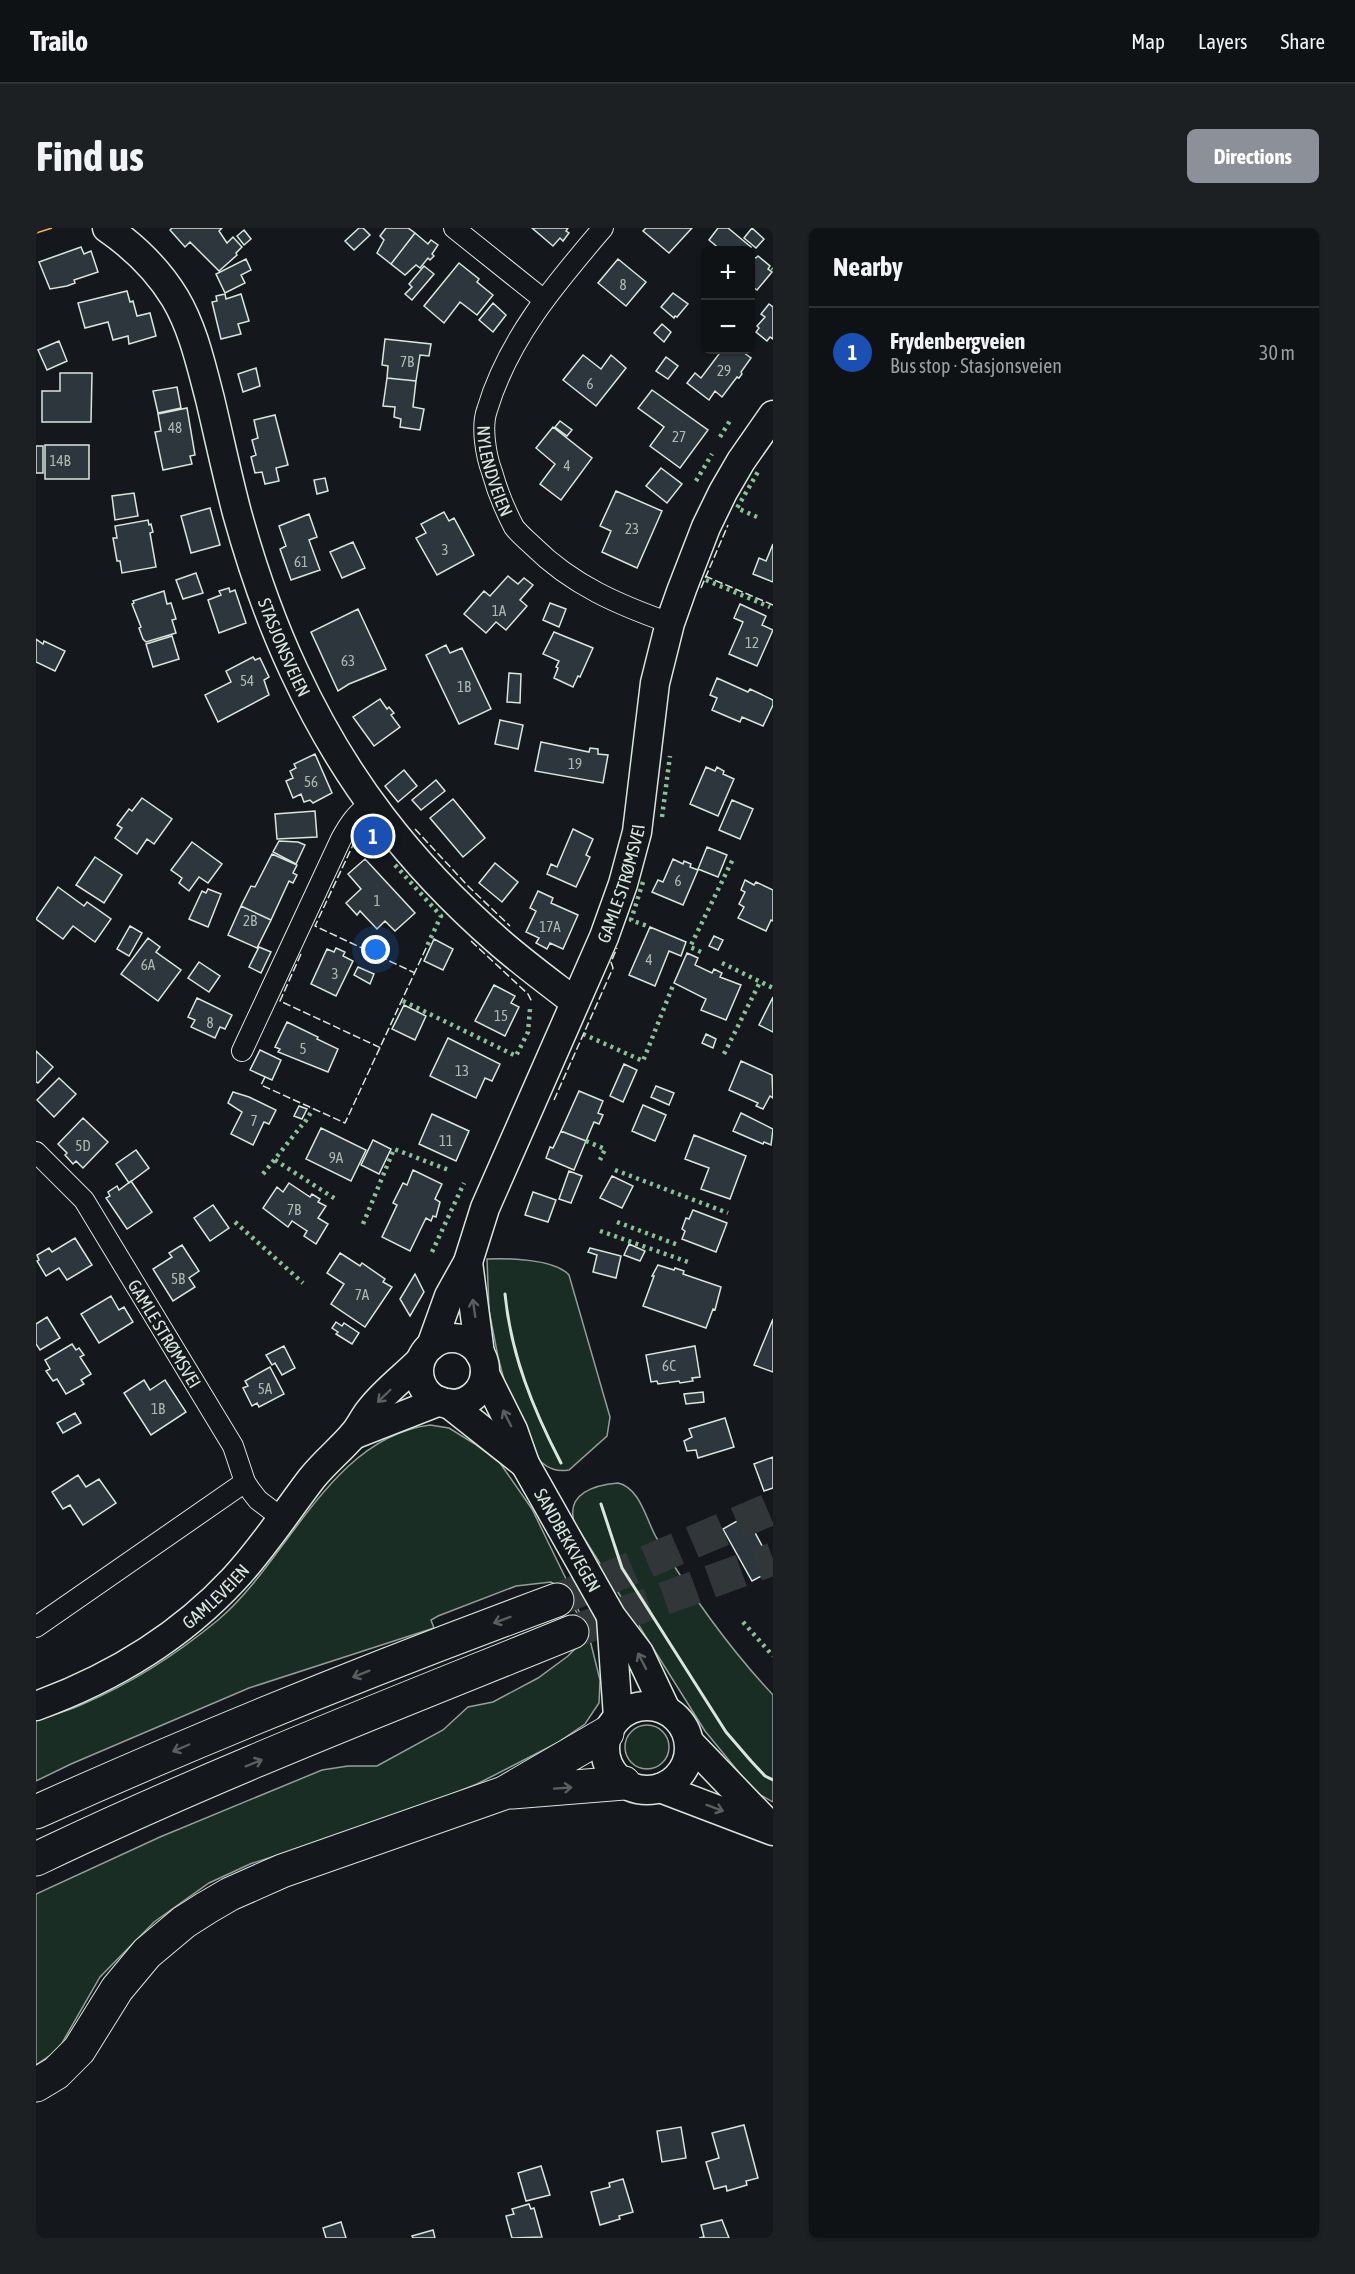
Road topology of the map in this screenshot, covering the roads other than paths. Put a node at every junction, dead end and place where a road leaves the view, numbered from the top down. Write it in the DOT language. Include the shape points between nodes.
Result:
graph roads {
  1 [pos="106,228"];
  2 [pos="454,228"];
  3 [pos="603,228"];
  4 [pos="544,300"];
  5 [pos="773,415"];
  6 [pos="670,623"];
  7 [pos="370,804"];
  8 [pos="575,1002"];
  9 [pos="242,1051"];
  10 [pos="36,1152"];
  11 [pos="468,1262"];
  12 [pos="426,1354"];
  13 [pos="482,1364"];
  14 [pos="444,1402"];
  15 [pos="353,1435"];
  16 [pos="525,1464"];
  17 [pos="245,1482"];
  18 [pos="283,1519"];
  19 [pos="556,1600"];
  20 [pos="611,1616"];
  21 [pos="36,1627"];
  22 [pos="572,1632"];
  23 [pos="36,1706"];
  24 [pos="666,1710"];
  25 [pos="612,1725"];
  26 [pos="689,1742"];
  27 [pos="624,1783"];
  28 [pos="660,1788"];
  29 [pos="504,1793"];
  30 [pos="36,1812"];
  31 [pos="103,1827"];
  32 [pos="773,1830"];
  33 [pos="36,1859"];
  34 [pos="36,1872"];
  35 [pos="36,2085"];
  1 -- 7 [label="main road, STASJONSVEIEN" via="133,248 163,281 185,318 266,606 310,703"];
  2 -- 4 [label="street"];
  3 -- 4 [label="street, NYLENDVEIEN"];
  4 -- 6 [label="street, NYLENDVEIEN" via="507,357 486,412 486,455 496,485 515,528 565,574 619,605"];
  5 -- 6 [label="main road, GAMLE STRØMSVEI" via="741,461 715,509"];
  6 -- 8 [label="main road, GAMLE STRØMSVEI" via="655,683 631,860 604,937"];
  7 -- 8 [label="main road, STASJONSVEIEN" via="403,846 465,910"];
  7 -- 9 [label="street" via="351,822 341,839"];
  8 -- 11 [label="main road, GAMLE STRØMSVEI" via="485,1208"];
  10 -- 17 [label="street, GAMLE STRØMSVEI" via="84,1200 233,1446"];
  11 -- 12 [label="main road, GAMLE STRØMSVEI" via="449,1296"];
  13 -- 11 [label="main road, one-way"];
  12 -- 13 [label="main road" via="439,1341 458,1338 467,1341"];
  12 -- 14 [label="main road" via="421,1381 431,1396"];
  12 -- 15 [label="main road, GAMLEVEIEN, one-way" via="371,1408"];
  13 -- 14 [label="main road" via="482,1384 476,1393 458,1403"];
  16 -- 13 [label="main road, SANDBEKKVEGEN, one-way"];
  14 -- 15 [label="main road, GAMLEVEIEN"];
  14 -- 16 [label="main road, SANDBEKKVEGEN"];
  15 -- 18 [label="main road, GAMLEVEIEN" via="320,1469"];
  16 -- 20 [label="main road, SANDBEKKVEGEN"];
  17 -- 18 [label="street, GAMLE STRØMSVEI" via="258,1500"];
  17 -- 21 [label="street"];
  18 -- 23 [label="main road, GAMLEVEIEN" via="233,1580 180,1628 98,1680"];
  19 -- 30 [label="highway, one-way" via="416,1652"];
  24 -- 20 [label="main road, SANDBEKKVEGEN, one-way" via="639,1653"];
  20 -- 25 [label="main road, SANDBEKKVEGEN"];
  31 -- 22 [label="highway, one-way"];
  24 -- 25 [label="main road" via="654,1706 628,1709"];
  24 -- 26 [label="main road" via="681,1723"];
  25 -- 27 [label="main road" via="605,1747 607,1761"];
  25 -- 29 [label="highway"];
  26 -- 28 [label="main road" via="689,1754 680,1775"];
  26 -- 32 [label="main road"];
  27 -- 28 [label="main road" via="648,1790"];
  29 -- 27 [label="highway, one-way"];
  28 -- 32 [label="main road, one-way"];
  29 -- 35 [label="highway" via="282,1871 206,1908 147,1953 117,1989 79,2050 56,2073"];
  31 -- 33 [label="highway"];
  31 -- 34 [label="highway"];
}
